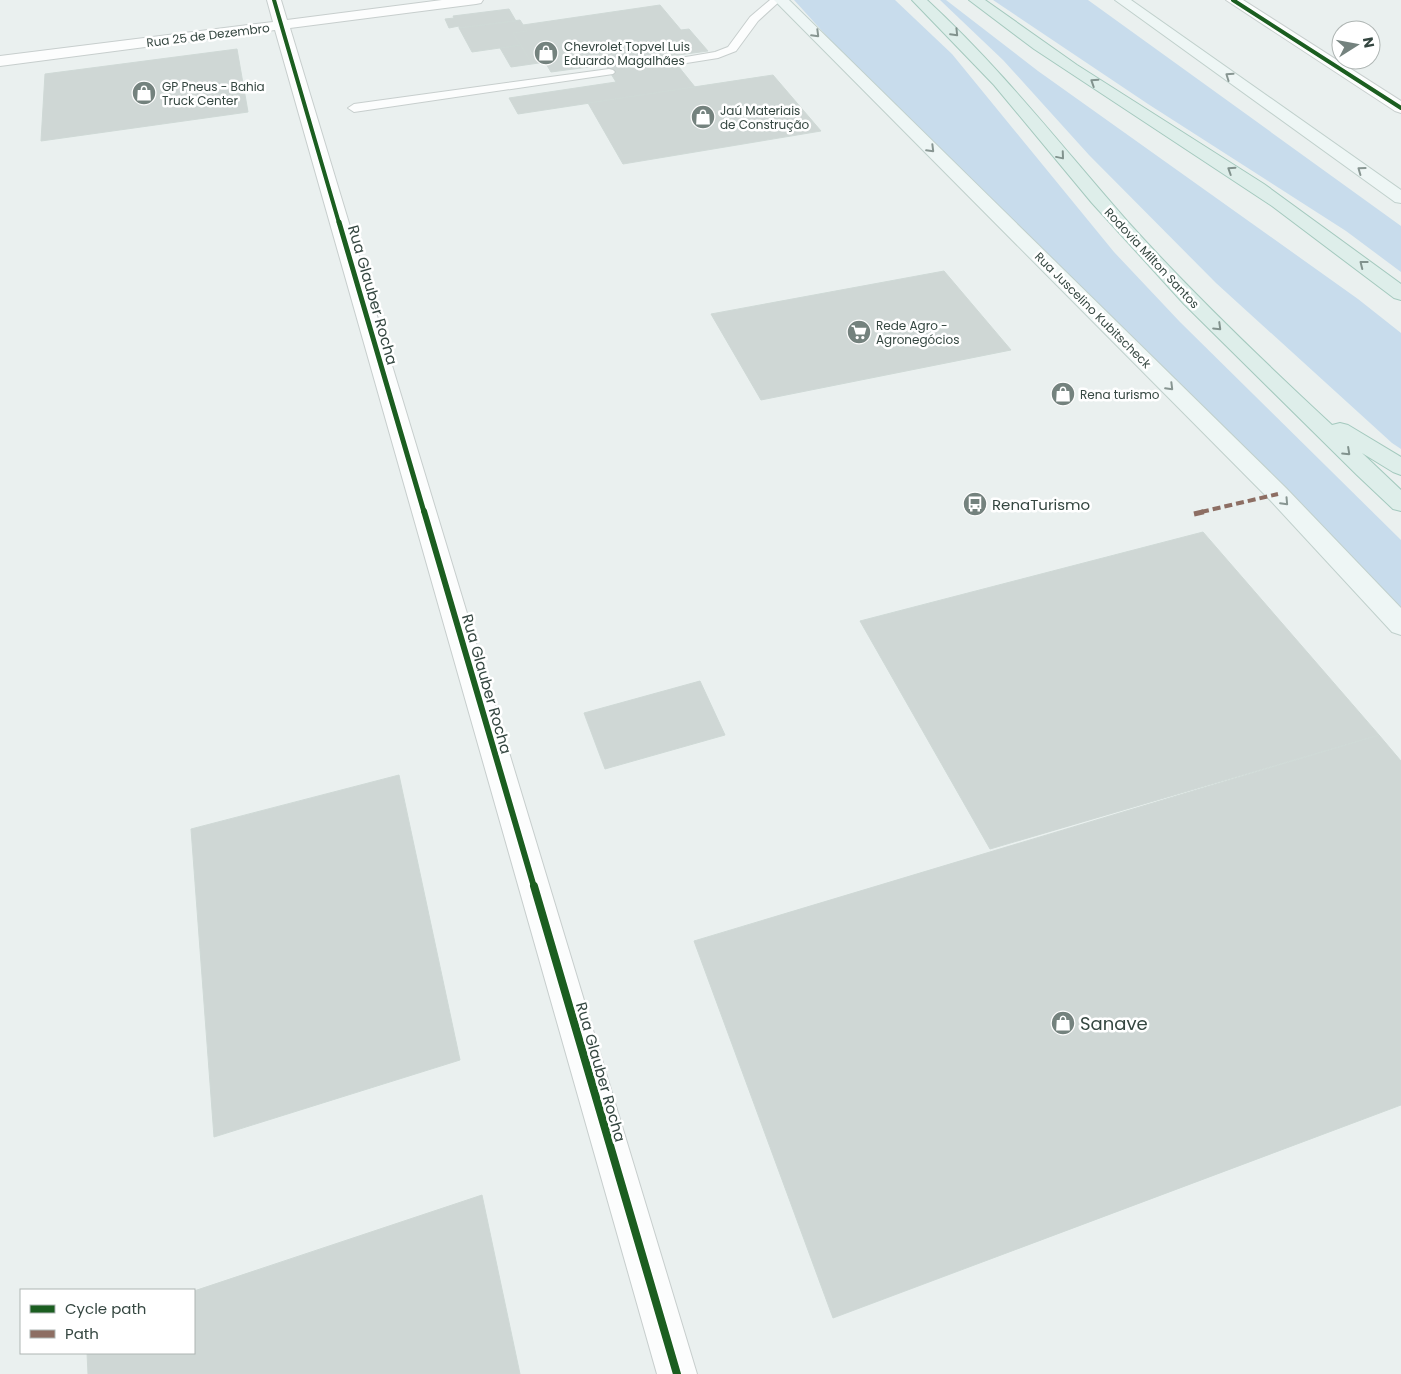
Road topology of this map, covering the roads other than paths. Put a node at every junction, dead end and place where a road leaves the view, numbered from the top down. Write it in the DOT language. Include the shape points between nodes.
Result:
graph roads {
  1 [pos="476,0"];
  2 [pos="776,0"];
  3 [pos="781,0"];
  4 [pos="919,0"];
  5 [pos="976,0"];
  6 [pos="1122,0"];
  7 [pos="1233,0"];
  8 [pos="277,13"];
  9 [pos="0,61"];
  10 [pos="674,62"];
  11 [pos="610,72"];
  12 [pos="354,108"];
  13 [pos="1401,108"];
  14 [pos="1401,198"];
  15 [pos="1401,294"];
  16 [pos="1294,402"];
  17 [pos="1401,467"];
  18 [pos="1401,503"];
  19 [pos="1401,625"];
  20 [pos="677,1374"];
  1 -- 8 [label="street, Rua 25 de Dezembro"];
  2 -- 10 [label="lane" via="754,18 732,49 718,55"];
  3 -- 19 [label="main road, Rua Juscelino Kubitscheck, one-way" via="1278,494"];
  4 -- 16 [label="highway, Rodovia Milton Santos, one-way" via="992,72 1094,195 1182,292"];
  15 -- 5 [label="highway, one-way" via="1239,175 1058,58"];
  14 -- 6 [label="main road, one-way"];
  7 -- 13 [label="street"];
  8 -- 9 [label="street, Rua 25 de Dezembro"];
  8 -- 20 [label="street, Rua Glauber Rocha"];
  11 -- 12 [label="lane"];
  16 -- 17 [label="highway"];
  16 -- 18 [label="highway, Rodovia Milton Santos, one-way"];
}
